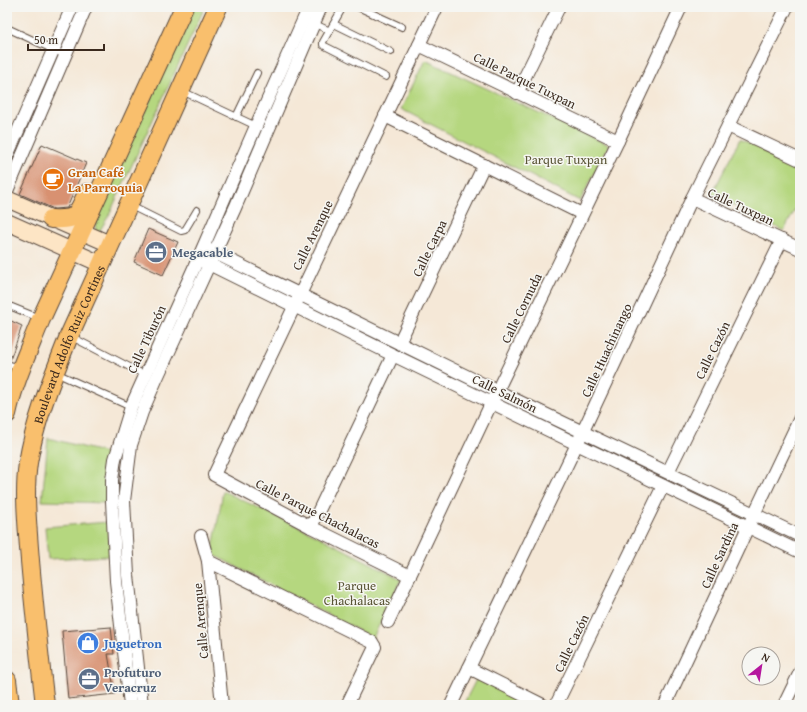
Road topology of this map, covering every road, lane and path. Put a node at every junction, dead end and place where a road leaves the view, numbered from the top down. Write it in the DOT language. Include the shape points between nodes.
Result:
graph roads {
  1 [pos="72,7"];
  2 [pos="86,7"];
  3 [pos="184,7"];
  4 [pos="218,7"];
  5 [pos="309,7"];
  6 [pos="321,7"];
  7 [pos="344,7"];
  8 [pos="358,7"];
  9 [pos="437,7"];
  10 [pos="559,7"];
  11 [pos="681,7"];
  12 [pos="787,7"];
  13 [pos="309,21"];
  14 [pos="334,24"];
  15 [pos="402,27"];
  16 [pos="7,28"];
  17 [pos="330,31"];
  18 [pos="419,45"];
  19 [pos="53,50"];
  20 [pos="391,52"];
  21 [pos="65,55"];
  22 [pos="256,74"];
  23 [pos="386,77"];
  24 [pos="36,89"];
  25 [pos="180,90"];
  26 [pos="518,93"];
  27 [pos="48,95"];
  28 [pos="138,109"];
  29 [pos="385,116"];
  30 [pos="236,117"];
  31 [pos="256,126"];
  32 [pos="728,126"];
  33 [pos="618,141"];
  34 [pos="7,156"];
  35 [pos="800,160"];
  36 [pos="484,165"];
  37 [pos="7,191"];
  38 [pos="692,198"];
  39 [pos="7,199"];
  40 [pos="128,205"];
  41 [pos="197,210"];
  42 [pos="582,214"];
  43 [pos="50,219"];
  44 [pos="7,222"];
  45 [pos="82,232"];
  46 [pos="782,240"];
  47 [pos="110,244"];
  48 [pos="203,247"];
  49 [pos="800,249"];
  50 [pos="72,252"];
  51 [pos="215,252"];
  52 [pos="198,259"];
  53 [pos="101,264"];
  54 [pos="209,264"];
  55 [pos="299,295"];
  56 [pos="7,305"];
  57 [pos="294,306"];
  58 [pos="41,319"];
  59 [pos="69,336"];
  60 [pos="399,343"];
  61 [pos="393,355"];
  62 [pos="14,366"];
  63 [pos="55,372"];
  64 [pos="145,375"];
  65 [pos="10,392"];
  66 [pos="494,396"];
  67 [pos="131,407"];
  68 [pos="7,414"];
  69 [pos="800,418"];
  70 [pos="583,432"];
  71 [pos="577,444"];
  72 [pos="668,472"];
  73 [pos="214,475"];
  74 [pos="663,486"];
  75 [pos="754,514"];
  76 [pos="311,527"];
  77 [pos="748,527"];
  78 [pos="201,536"];
  79 [pos="800,536"];
  80 [pos="800,552"];
  81 [pos="208,561"];
  82 [pos="410,576"];
  83 [pos="388,622"];
  84 [pos="469,668"];
  85 [pos="800,672"];
  86 [pos="7,680"];
  87 [pos="10,705"];
  88 [pos="45,705"];
  89 [pos="130,705"];
  90 [pos="142,705"];
  91 [pos="222,705"];
  92 [pos="347,705"];
  93 [pos="451,705"];
  94 [pos="543,705"];
  95 [pos="556,705"];
  96 [pos="665,705"];
  97 [pos="784,705"];
  1 -- 19 [label="street"];
  2 -- 21 [label="street"];
  3 -- 28 [label="main road"];
  4 -- 25 [label="main road, Boulevard Adolfo Ruiz Cortines"];
  5 -- 13 [label="street, Calle Tiburón"];
  6 -- 13 [label="street, Calle Tiburón"];
  7 -- 14 [label="lane"];
  8 -- 15 [label="lane"];
  9 -- 18 [label="street, Calle Arenque"];
  10 -- 26 [label="street"];
  11 -- 33 [label="street, Calle Cornuda"];
  12 -- 32 [label="street, Calle Huachinango"];
  13 -- 17 [label="lane"];
  13 -- 31 [label="street, Calle Tiburón"];
  13 -- 51 [label="street, Calle Tiburón"];
  14 -- 17 [label="lane"];
  14 -- 20 [label="lane"];
  16 -- 19 [label="lane"];
  17 -- 23 [label="lane" via="323,42 325,46"];
  18 -- 26 [label="street, Calle Parque Tuxpan"];
  18 -- 29 [label="street, Calle Arenque"];
  19 -- 21 [label="lane"];
  19 -- 24 [label="street"];
  21 -- 27 [label="street"];
  22 -- 30 [label="lane"];
  24 -- 27 [label="street"];
  24 -- 34 [label="street" via="13,135"];
  25 -- 30 [label="lane"];
  25 -- 40 [label="main road, Boulevard Adolfo Ruiz Cortines"];
  26 -- 33 [label="street, Calle Parque Tuxpan"];
  27 -- 37 [label="street"];
  28 -- 43 [label="main road" via="96,174 79,211 67,220"];
  28 -- 45 [label="main road"];
  29 -- 36 [label="street"];
  29 -- 55 [label="street, Calle Arenque"];
  30 -- 31 [label="lane"];
  31 -- 48 [label="street, Calle Tiburón"];
  32 -- 35 [label="street"];
  32 -- 38 [label="street, Calle Huachinango"];
  33 -- 42 [label="street, Calle Cornuda"];
  36 -- 42 [label="street"];
  36 -- 60 [label="street, Calle Carpa"];
  38 -- 46 [label="street, Calle Tuxpan"];
  38 -- 70 [label="street, Calle Huachinango"];
  39 -- 43 [label="street"];
  40 -- 41 [label="lane" via="180,232 185,230"];
  40 -- 47 [label="main road, Boulevard Adolfo Ruiz Cortines"];
  42 -- 66 [label="street, Calle Cornuda"];
  43 -- 45 [label="street"];
  44 -- 50 [label="street"];
  45 -- 47 [label="street"];
  45 -- 50 [label="main road"];
  46 -- 49 [label="street, Calle Tuxpan"];
  46 -- 72 [label="street, Calle Cazón"];
  47 -- 53 [label="main road, Boulevard Adolfo Ruiz Cortines"];
  48 -- 51 [label="street, Calle Salmón"];
  48 -- 52 [label="street, Calle Tiburón"];
  50 -- 53 [label="street"];
  50 -- 58 [label="main road"];
  51 -- 54 [label="street, Calle Tiburón"];
  51 -- 55 [label="street, Calle Salmón"];
  52 -- 54 [label="street, Calle Salmón"];
  52 -- 64 [label="street, Calle Tiburón"];
  53 -- 59 [label="main road, Boulevard Adolfo Ruiz Cortines"];
  54 -- 57 [label="street, Calle Salmón"];
  54 -- 90 [label="street, Calle Tiburón" via="142,412 128,462 124,501 128,575"];
  55 -- 57 [label="street, Calle Arenque"];
  55 -- 60 [label="street, Calle Salmón"];
  56 -- 58 [label="lane"];
  57 -- 61 [label="street, Calle Salmón"];
  57 -- 73 [label="street, Calle Arenque"];
  58 -- 62 [label="main road"];
  59 -- 63 [label="main road, Boulevard Adolfo Ruiz Cortines"];
  59 -- 64 [label="lane"];
  60 -- 66 [label="street, Calle Salmón"];
  61 -- 66 [label="street, Calle Salmón"];
  61 -- 76 [label="street"];
  62 -- 65 [label="main road"];
  63 -- 67 [label="lane"];
  63 -- 88 [label="main road, Boulevard Adolfo Ruiz Cortines" via="34,436 26,490 31,576"];
  64 -- 67 [label="street, Calle Tiburón"];
  65 -- 68 [label="main road"];
  66 -- 70 [label="street, Calle Salmón"];
  66 -- 71 [label="street, Calle Salmón"];
  66 -- 82 [label="street, Calle Cornuda"];
  67 -- 89 [label="street, Calle Tiburón" via="115,459 112,480 116,580"];
  69 -- 75 [label="street, Calle Sardina"];
  70 -- 71 [label="street, Calle Huachinango"];
  70 -- 72 [label="street, Calle Salmón"];
  71 -- 74 [label="street, Calle Salmón"];
  71 -- 84 [label="street, Calle Huachinango"];
  72 -- 75 [label="street, Calle Salmón"];
  73 -- 76 [label="street, Calle Parque Chachalacas"];
  74 -- 77 [label="street, Calle Salmón"];
  74 -- 95 [label="street, Calle Cazón"];
  75 -- 77 [label="street, Calle Sardina"];
  75 -- 79 [label="street, Calle Salmón"];
  76 -- 82 [label="street, Calle Parque Chachalacas"];
  77 -- 80 [label="street, Calle Salmón"];
  77 -- 96 [label="street, Calle Sardina"];
  78 -- 81 [label="street, Calle Arenque"];
  81 -- 91 [label="street, Calle Arenque"];
  81 -- 92 [label="street" via="374,644 374,650"];
  82 -- 83 [label="street, Calle Cornuda"];
  84 -- 93 [label="street, Calle Huachinango"];
  84 -- 94 [label="street"];
  85 -- 97 [label="street"];
  86 -- 87 [label="main road"];
}
